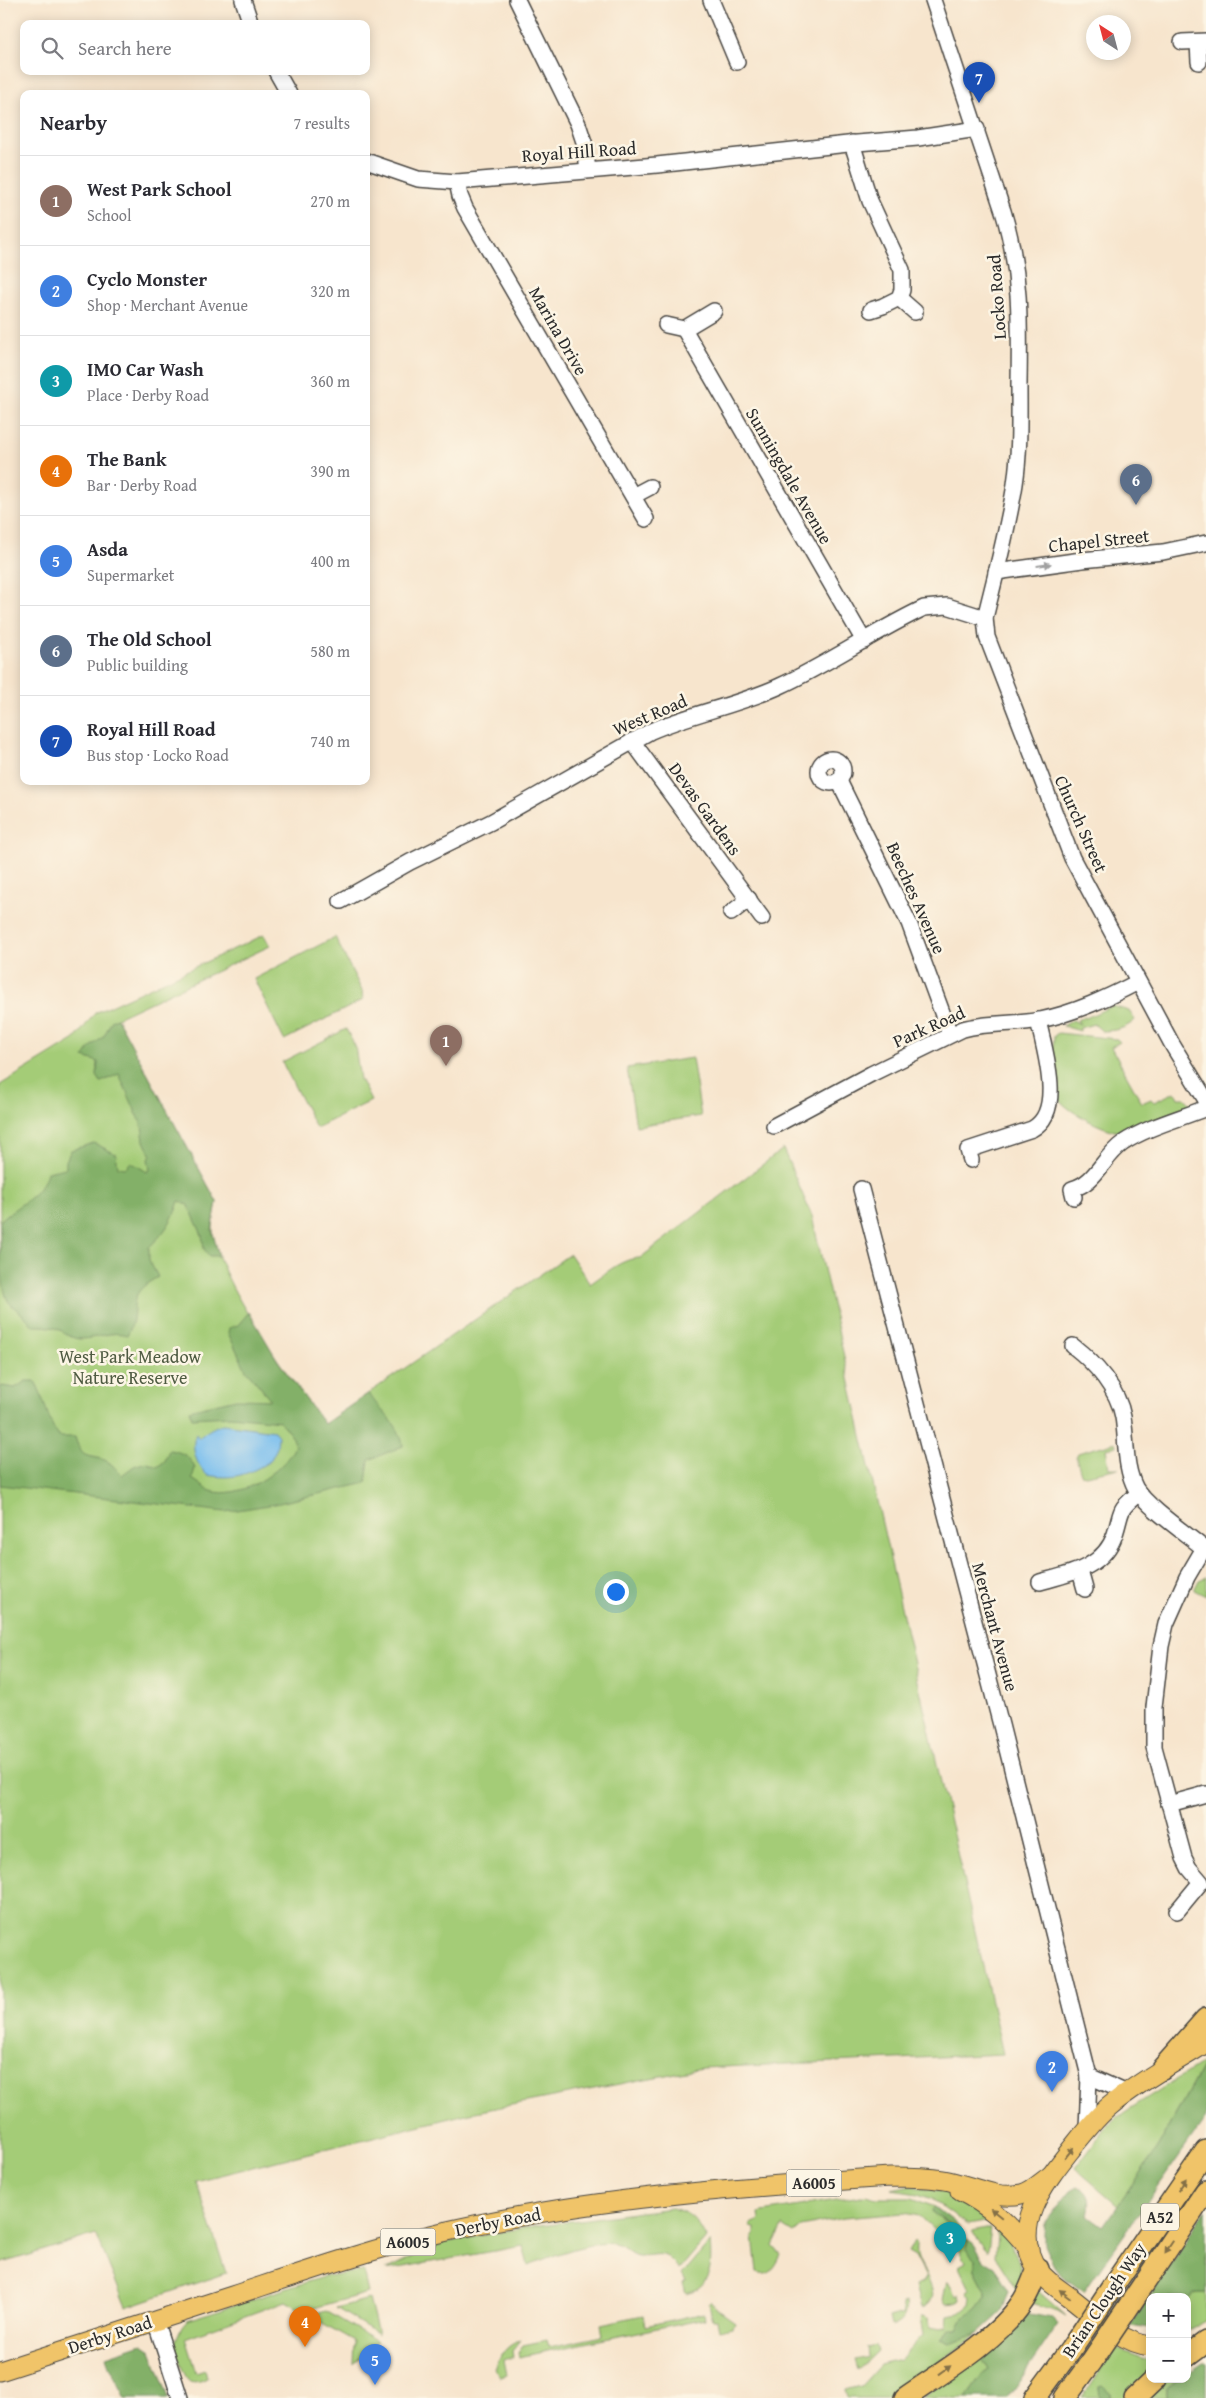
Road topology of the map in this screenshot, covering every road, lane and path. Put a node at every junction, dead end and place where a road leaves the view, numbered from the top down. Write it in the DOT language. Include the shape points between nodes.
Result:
graph roads {
  1 [pos="243,0"];
  2 [pos="517,0"];
  3 [pos="711,0"];
  4 [pos="933,0"];
  5 [pos="250,20"];
  6 [pos="1195,42"];
  7 [pos="737,62"];
  8 [pos="1199,62"];
  9 [pos="278,75"];
  10 [pos="287,90"];
  11 [pos="977,129"];
  12 [pos="852,143"];
  13 [pos="370,162"];
  14 [pos="588,170"];
  15 [pos="457,182"];
  16 [pos="899,298"];
  17 [pos="871,310"];
  18 [pos="714,311"];
  19 [pos="915,312"];
  20 [pos="666,325"];
  21 [pos="684,330"];
  22 [pos="650,487"];
  23 [pos="633,496"];
  24 [pos="646,519"];
  25 [pos="1206,543"];
  26 [pos="996,572"];
  27 [pos="986,618"];
  28 [pos="864,642"];
  29 [pos="632,741"];
  30 [pos="839,781"];
  31 [pos="749,899"];
  32 [pos="341,901"];
  33 [pos="731,913"];
  34 [pos="762,918"];
  35 [pos="1138,982"];
  36 [pos="1038,1020"];
  37 [pos="950,1034"];
  38 [pos="1206,1100"];
  39 [pos="1206,1108"];
  40 [pos="774,1126"];
  41 [pos="971,1160"];
  42 [pos="861,1190"];
  43 [pos="1074,1197"];
  44 [pos="1073,1346"];
  45 [pos="1139,1493"];
  46 [pos="1205,1549"];
  47 [pos="1080,1571"];
  48 [pos="1040,1582"];
  49 [pos="1085,1589"];
  50 [pos="1206,1794"];
  51 [pos="1169,1804"];
  52 [pos="1177,1911"];
  53 [pos="1206,2019"];
  54 [pos="1206,2043"];
  55 [pos="1162,2069"];
  56 [pos="1089,2076"];
  57 [pos="1127,2093"];
  58 [pos="1087,2130"];
  59 [pos="1206,2151"];
  60 [pos="1050,2176"];
  61 [pos="926,2178"];
  62 [pos="1206,2191"];
  63 [pos="1029,2249"];
  64 [pos="1038,2269"];
  65 [pos="156,2320"];
  66 [pos="1206,2333"];
  67 [pos="1191,2340"];
  68 [pos="1206,2342"];
  69 [pos="1146,2345"];
  70 [pos="1191,2353"];
  71 [pos="1065,2356"];
  72 [pos="0,2372"];
  73 [pos="1151,2383"];
  74 [pos="180,2398"];
  75 [pos="905,2398"];
  76 [pos="1023,2398"];
  77 [pos="1035,2398"];
  78 [pos="1066,2398"];
  79 [pos="1135,2398"];
  1 -- 5 [label="street"];
  2 -- 14 [label="street" via="578,124"];
  3 -- 7 [label="street"];
  4 -- 11 [label="street, Locko Road"];
  6 -- 8 [label="street"];
  9 -- 10 [label="street"];
  11 -- 12 [label="street, Royal Hill Road"];
  11 -- 26 [label="street, Locko Road" via="1011,238 1017,272 1018,463"];
  12 -- 14 [label="street, Royal Hill Road" via="657,166"];
  12 -- 16 [label="street" via="870,202 902,266"];
  13 -- 15 [label="street, Royal Hill Road" via="418,179"];
  14 -- 15 [label="street, Royal Hill Road"];
  15 -- 23 [label="street, Marina Drive" via="462,202"];
  16 -- 17 [label="street"];
  16 -- 19 [label="street"];
  18 -- 21 [label="street"];
  20 -- 21 [label="street"];
  21 -- 28 [label="street, Sunningdale Avenue"];
  22 -- 23 [label="street"];
  23 -- 24 [label="street, Marina Drive"];
  26 -- 25 [label="street, Chapel Street, one-way" via="1163,552"];
  26 -- 27 [label="street, Church Street"];
  27 -- 28 [label="street, West Road" via="947,606 930,606"];
  27 -- 35 [label="street, Church Street" via="990,648 1072,858"];
  28 -- 29 [label="street, West Road" via="772,689 669,723"];
  29 -- 31 [label="street, Devas Gardens"];
  29 -- 32 [label="street, West Road" via="491,822"];
  30 -- 37 [label="street, Beeches Avenue" via="909,923"];
  31 -- 33 [label="street"];
  31 -- 34 [label="street, Devas Gardens"];
  35 -- 36 [label="street, Park Road" via="1098,1001"];
  35 -- 38 [label="street, Church Street"];
  36 -- 37 [label="street, Park Road" via="978,1025"];
  36 -- 41 [label="street" via="1054,1112 1032,1129 968,1150"];
  37 -- 40 [label="street, Park Road"];
  39 -- 43 [label="street" via="1122,1144 1092,1178 1072,1189"];
  42 -- 56 [label="street, Merchant Avenue"];
  44 -- 45 [label="street" via="1098,1370 1115,1396 1128,1406 1130,1471"];
  45 -- 46 [label="street"];
  45 -- 47 [label="street" via="1121,1509 1111,1542 1093,1565"];
  46 -- 51 [label="street" via="1180,1592 1166,1624 1161,1646 1153,1732"];
  47 -- 48 [label="street"];
  47 -- 49 [label="street"];
  50 -- 51 [label="street"];
  51 -- 52 [label="street" via="1186,1864 1201,1882"];
  53 -- 55 [label="highway"];
  54 -- 55 [label="main road, A6005"];
  55 -- 57 [label="main road, A6005"];
  56 -- 57 [label="street"];
  56 -- 58 [label="street, Merchant Avenue"];
  57 -- 58 [label="main road, A6005" via="1108,2107"];
  60 -- 58 [label="main road, A6005, one-way"];
  71 -- 59 [label="highway, Brian Clough Way / A52, one-way, bridge"];
  60 -- 61 [label="main road, Derby Road / A6005" via="1026,2192 1015,2195"];
  60 -- 63 [label="main road" via="1034,2202 1027,2238"];
  63 -- 61 [label="main road, Derby Road / A6005, one-way" via="1012,2228 987,2206"];
  61 -- 65 [label="main road, Derby Road / A6005" via="890,2177 714,2191 524,2216 377,2250"];
  62 -- 78 [label="highway, Brian Clough Way / A52, one-way, bridge"];
  63 -- 64 [label="main road, A6005"];
  69 -- 64 [label="main road, A6005, one-way" via="1122,2336 1050,2282"];
  75 -- 64 [label="highway, one-way" via="974,2350 1006,2322 1022,2304"];
  65 -- 72 [label="main road, Derby Road / A6005"];
  65 -- 74 [label="street"];
  66 -- 67 [label="main road"];
  68 -- 70 [label="highway"];
  71 -- 76 [label="highway"];
  71 -- 77 [label="highway, Brian Clough Way / A52"];
  73 -- 79 [label="highway"];
}
